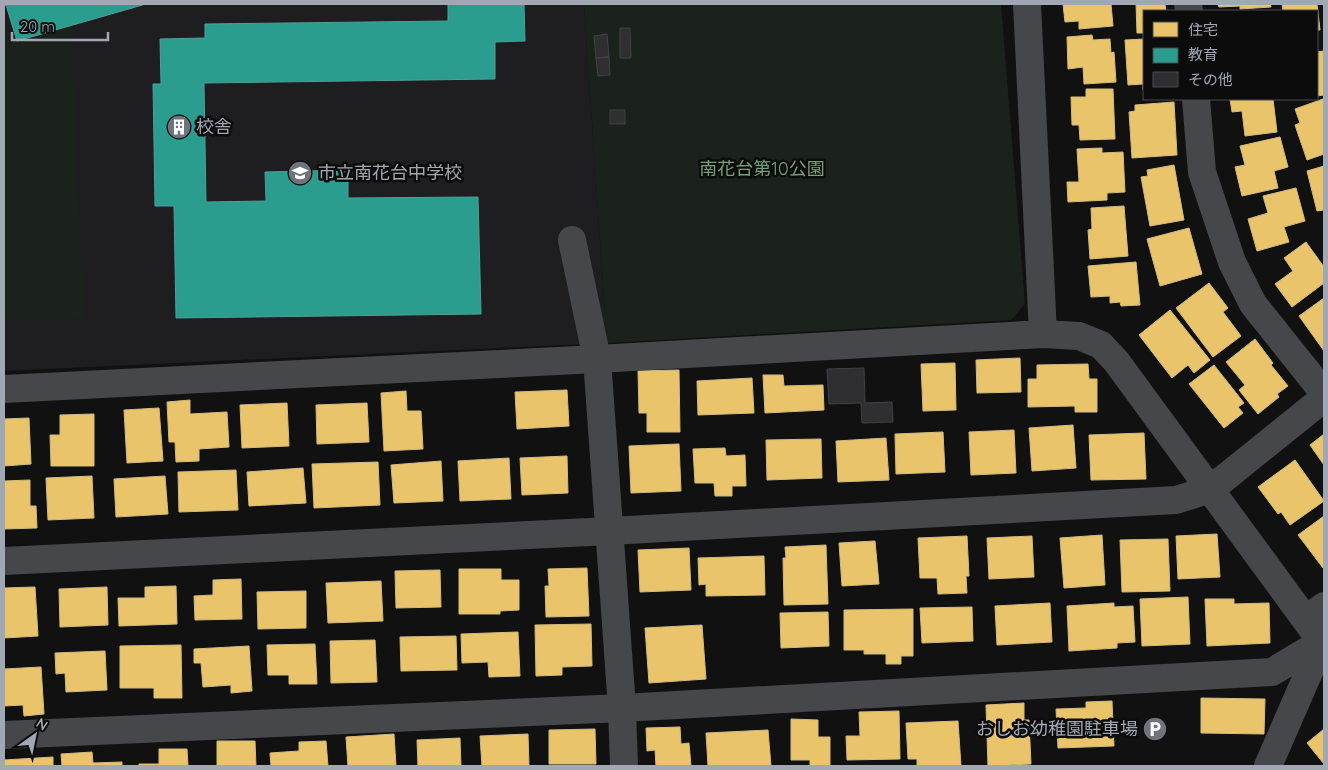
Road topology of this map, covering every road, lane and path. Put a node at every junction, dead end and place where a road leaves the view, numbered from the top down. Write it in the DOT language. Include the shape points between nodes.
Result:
graph roads {
  1 [pos="1027,4"];
  2 [pos="1196,100"];
  3 [pos="572,240"];
  4 [pos="1043,334"];
  5 [pos="597,359"];
  6 [pos="4,389"];
  7 [pos="1324,393"];
  8 [pos="1324,398"];
  9 [pos="1210,489"];
  10 [pos="610,532"];
  11 [pos="4,561"];
  12 [pos="1315,613"];
  13 [pos="1323,643"];
  14 [pos="622,708"];
  15 [pos="4,735"];
  16 [pos="624,766"];
  17 [pos="1268,766"];
  1 -- 4 [label="street"];
  2 -- 7 [label="street" via="1202,172 1232,262 1253,304"];
  3 -- 5 [label="street"];
  4 -- 5 [label="street"];
  4 -- 9 [label="street" via="1079,336 1101,345"];
  5 -- 6 [label="street"];
  5 -- 10 [label="street"];
  8 -- 9 [label="street"];
  9 -- 10 [label="street" via="1176,500"];
  9 -- 12 [label="street"];
  10 -- 11 [label="street"];
  10 -- 14 [label="street"];
  12 -- 13 [label="street"];
  13 -- 14 [label="street" via="1272,672"];
  13 -- 17 [label="street"];
  14 -- 15 [label="street"];
  14 -- 16 [label="street"];
}
